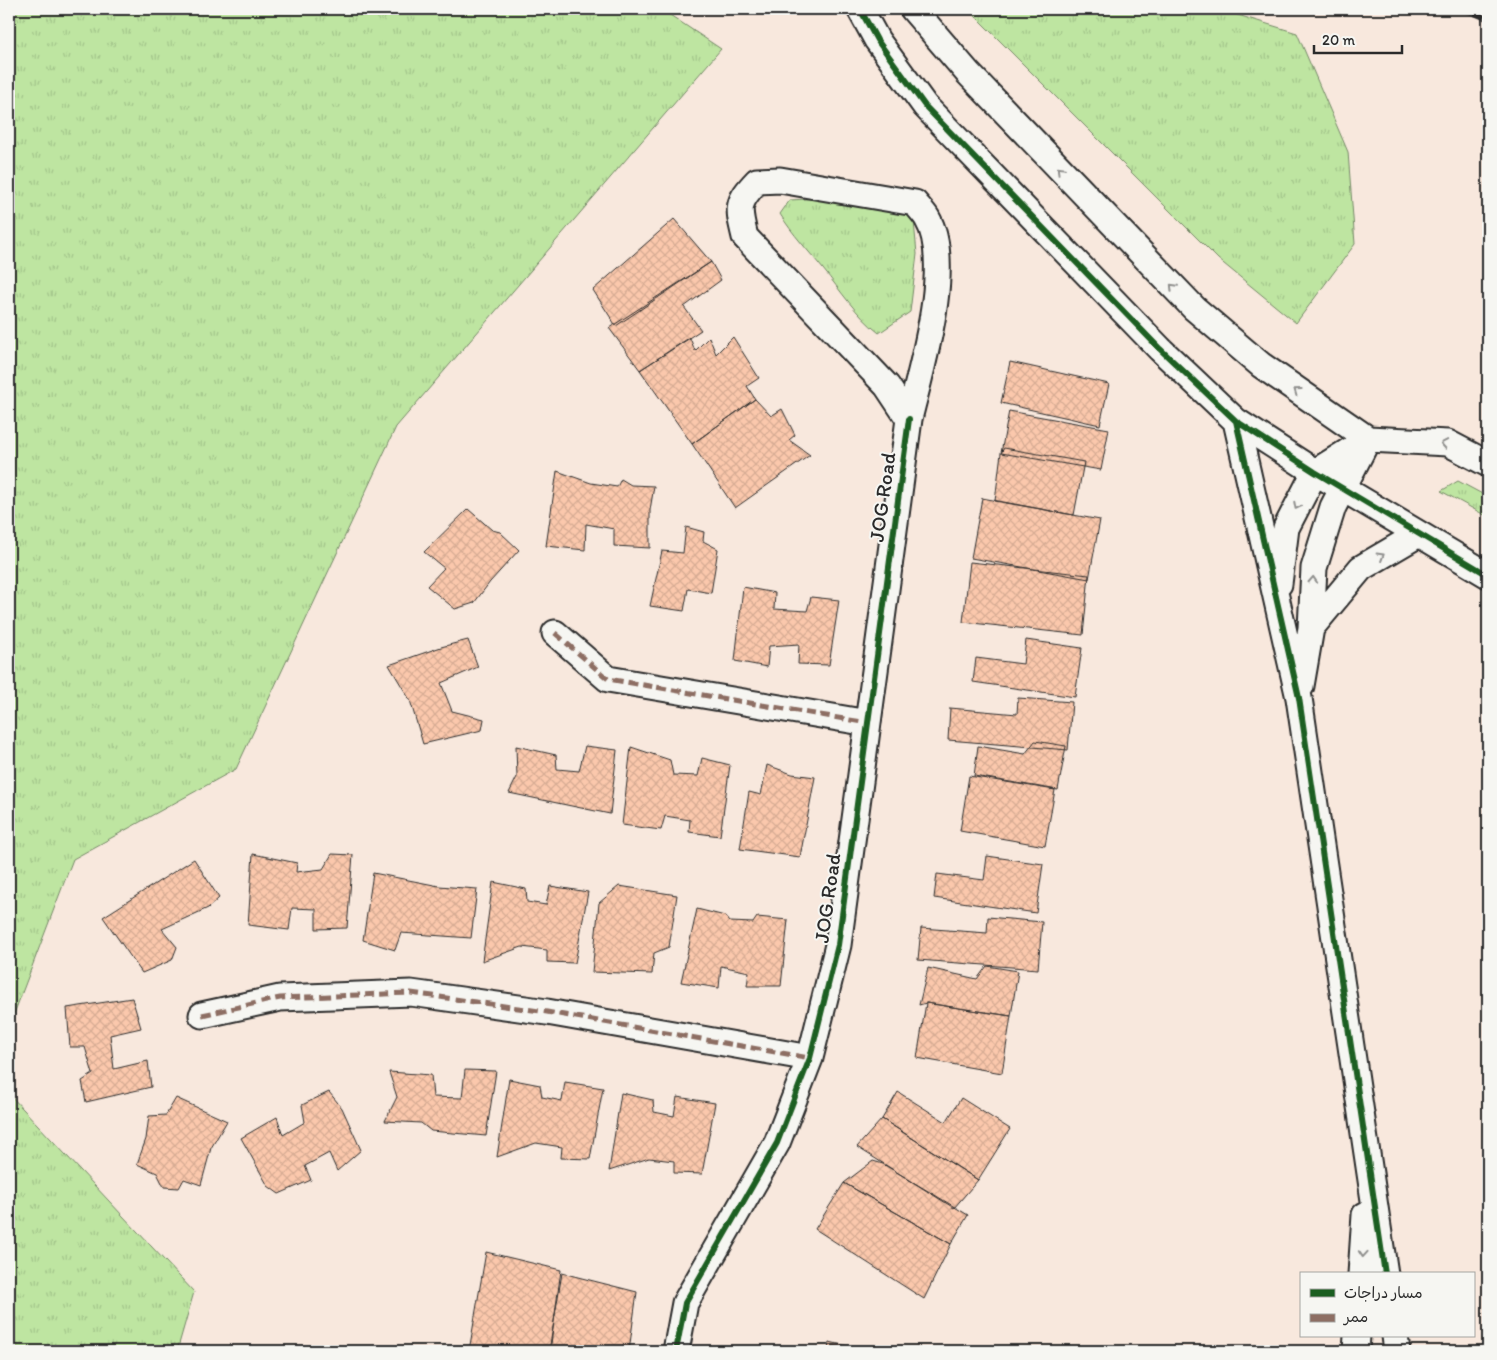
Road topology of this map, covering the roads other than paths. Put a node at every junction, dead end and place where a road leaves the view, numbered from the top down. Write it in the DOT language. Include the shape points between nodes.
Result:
graph roads {
  1 [pos="860,9"];
  2 [pos="913,9"];
  3 [pos="909,419"];
  4 [pos="1236,421"];
  5 [pos="1368,439"];
  6 [pos="1488,464"];
  7 [pos="1315,472"];
  8 [pos="1342,488"];
  9 [pos="1419,534"];
  10 [pos="1488,575"];
  11 [pos="1277,602"];
  12 [pos="1311,628"];
  13 [pos="555,633"];
  14 [pos="1299,698"];
  15 [pos="868,723"];
  16 [pos="202,1015"];
  17 [pos="810,1058"];
  18 [pos="1368,1171"];
  19 [pos="1361,1272"];
  20 [pos="1385,1272"];
  21 [pos="1357,1338"];
  22 [pos="1395,1338"];
  23 [pos="676,1351"];
  24 [pos="1356,1351"];
  25 [pos="1397,1351"];
  1 -- 4 [label="street" via="877,40 925,106 1160,349"];
  5 -- 2 [label="street, one-way" via="1260,365 1194,308 968,73"];
  3 -- 3 [label="street, JOG Road" via="934,315 937,254 928,219 915,203 780,180 757,181 741,197 740,218 745,237 887,386"];
  3 -- 15 [label="street, JOG Road"];
  4 -- 7 [label="street"];
  4 -- 11 [label="street"];
  6 -- 5 [label="street, one-way" via="1448,443"];
  5 -- 7 [label="street"];
  5 -- 8 [label="street"];
  7 -- 8 [label="street"];
  7 -- 11 [label="street, one-way" via="1286,528"];
  8 -- 9 [label="street"];
  12 -- 8 [label="street, one-way" via="1314,568"];
  9 -- 10 [label="street"];
  12 -- 9 [label="street, one-way" via="1360,568"];
  11 -- 14 [label="street"];
  12 -- 14 [label="street"];
  13 -- 15 [label="street" via="608,679"];
  14 -- 18 [label="street"];
  15 -- 17 [label="street, JOG Road" via="838,945"];
  16 -- 17 [label="street" via="280,998 411,994 546,1012"];
  17 -- 23 [label="street, JOG Road" via="776,1143 685,1303"];
  18 -- 19 [label="street, one-way"];
  18 -- 20 [label="street"];
  21 -- 24 [label="street"];
  22 -- 25 [label="street"];
}
